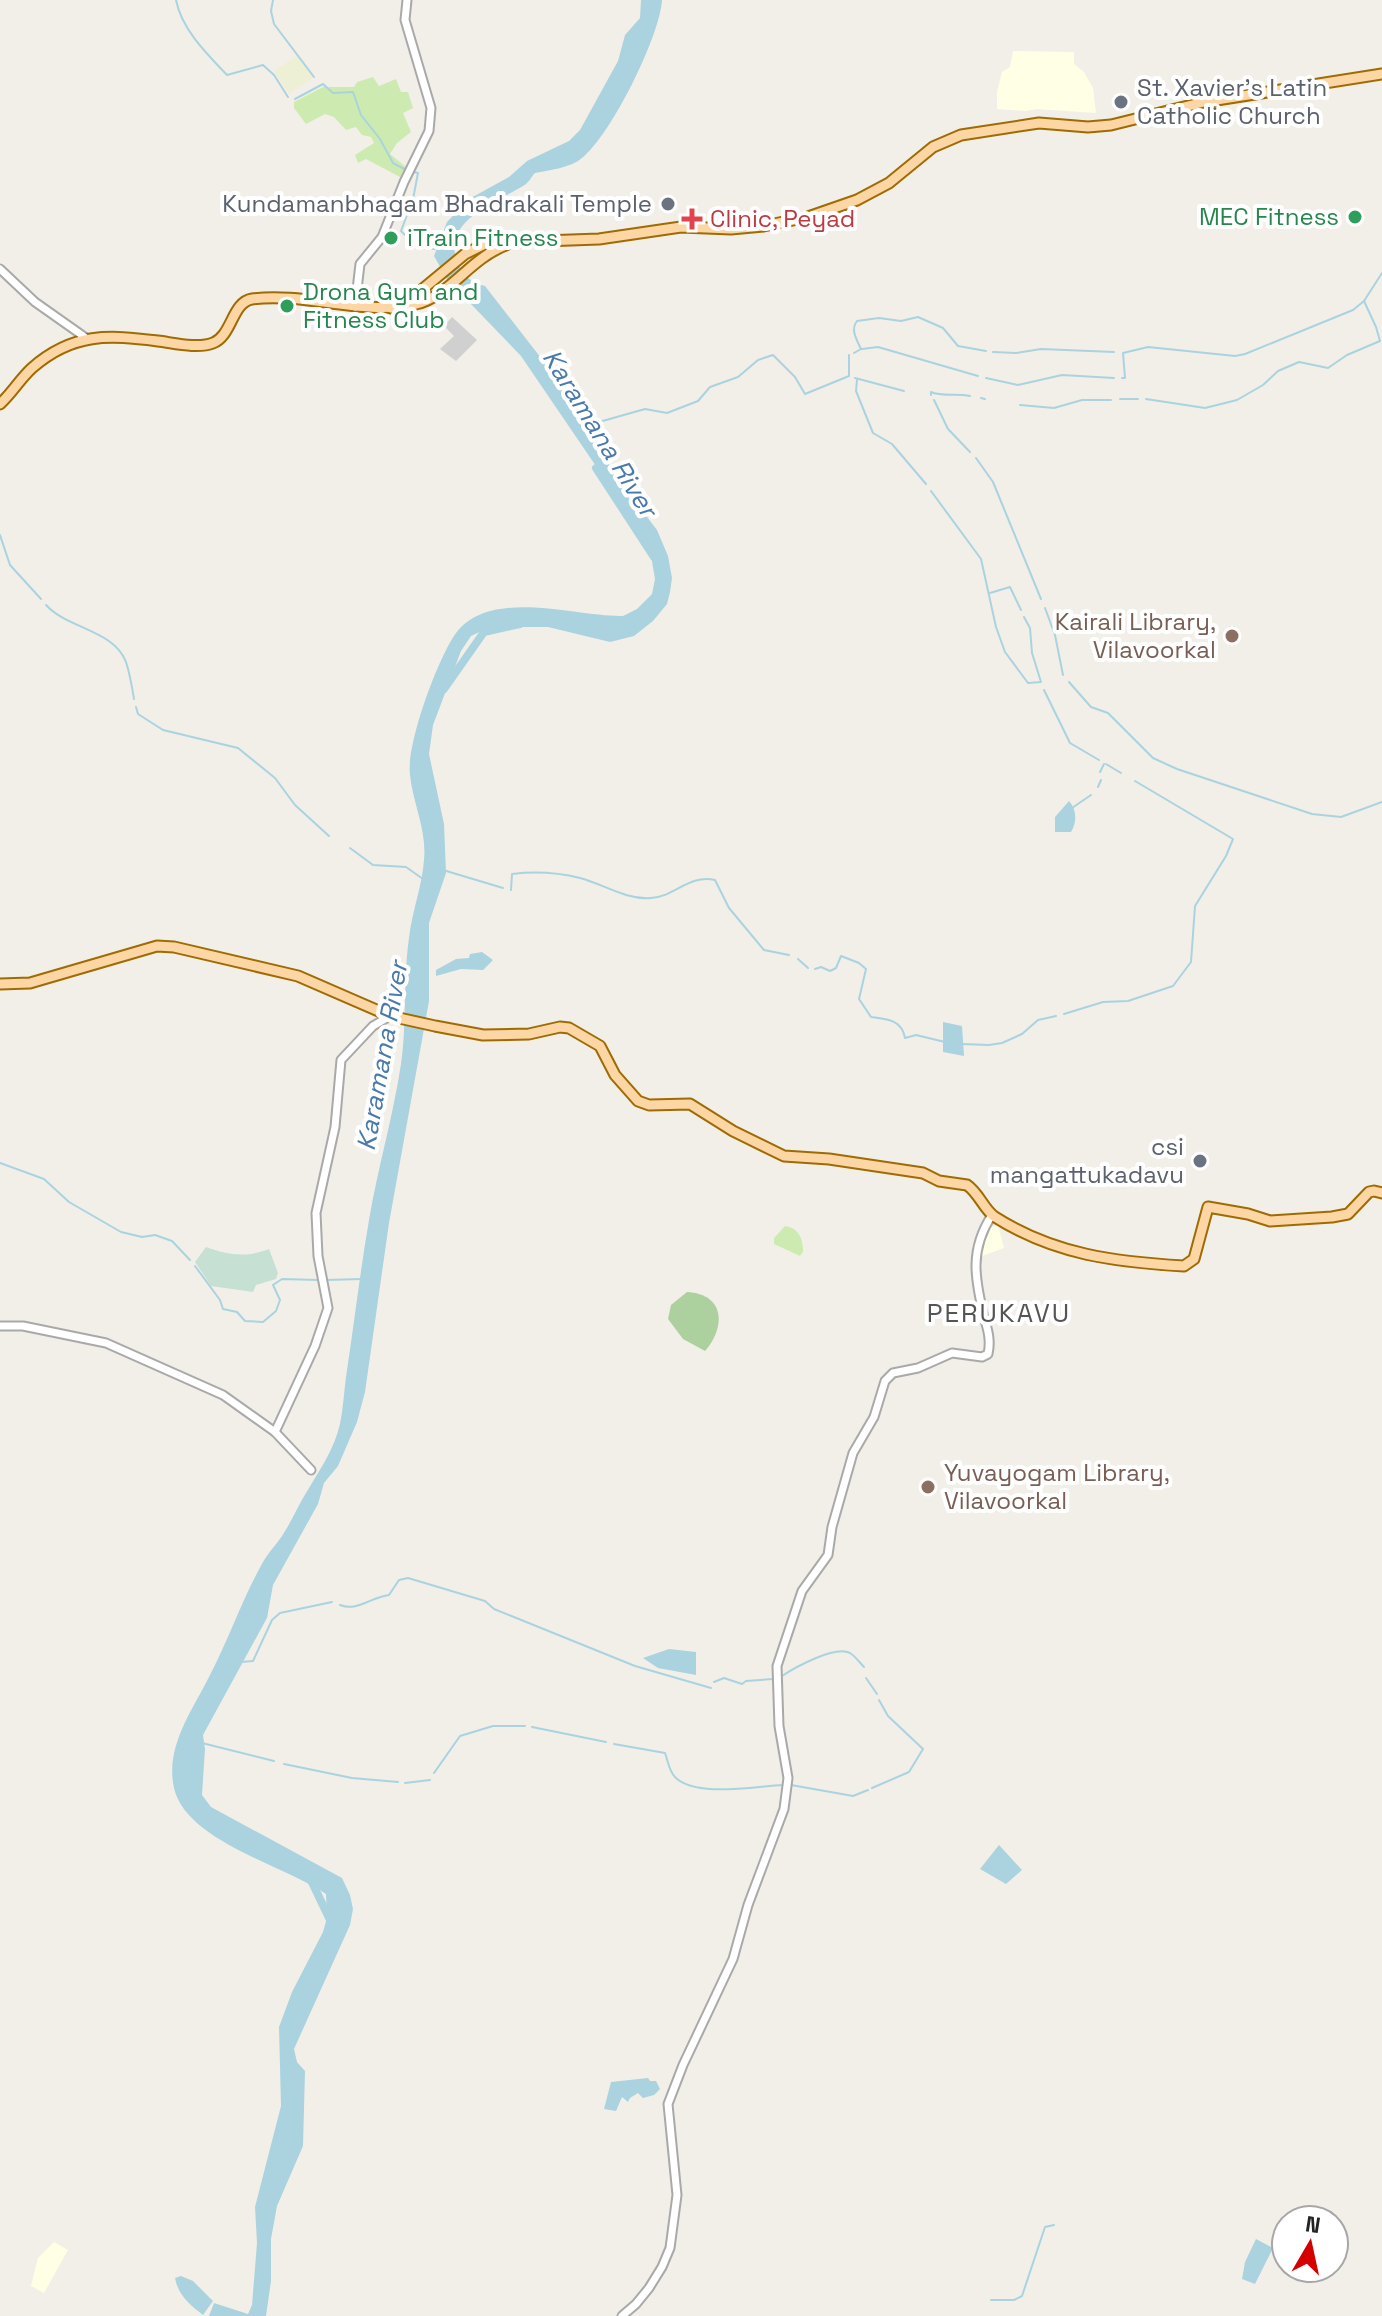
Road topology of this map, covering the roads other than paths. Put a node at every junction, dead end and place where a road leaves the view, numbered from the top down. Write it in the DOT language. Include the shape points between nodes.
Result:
graph roads {
  1 [pos="407,0"];
  2 [pos="1382,74"];
  3 [pos="509,244"];
  4 [pos="0,269"];
  5 [pos="355,308"];
  6 [pos="391,308"];
  7 [pos="86,338"];
  8 [pos="0,404"];
  9 [pos="0,984"];
  10 [pos="390,1016"];
  11 [pos="1382,1193"];
  12 [pos="992,1215"];
  13 [pos="0,1326"];
  14 [pos="275,1432"];
  15 [pos="311,1470"];
  16 [pos="622,2316"];
  1 -- 5 [label="street" via="405,20 431,108 429,134 382,237 360,264"];
  2 -- 3 [label="main road" via="1204,102 1111,125 1039,123 961,135 933,147 889,183 857,200 764,226 681,227"];
  3 -- 6 [label="main road" via="487,253 435,298"];
  3 -- 6 [label="main road" via="478,246"];
  4 -- 7 [label="street"];
  5 -- 6 [label="main road"];
  5 -- 7 [label="main road" via="312,300 251,299 213,343"];
  7 -- 8 [label="main road" via="33,367"];
  9 -- 10 [label="main road" via="30,983 157,946 174,947 298,976"];
  10 -- 12 [label="main road" via="483,1035 569,1028 600,1046 615,1075 638,1101 690,1104 784,1156 923,1173 967,1185"];
  10 -- 14 [label="street" via="341,1060 335,1127 316,1213 328,1308"];
  11 -- 12 [label="main road" via="1369,1192 1348,1214 1320,1218 1270,1221 1208,1207 1194,1259 1184,1266 1099,1259 1043,1243"];
  12 -- 16 [label="street" via="980,1235 974,1272 990,1341 988,1354 946,1355 893,1373 885,1381 874,1417 853,1453 828,1555 795,1608 776,1677 788,1778 785,1806 733,1959 668,2110 677,2195 670,2248 649,2288"];
  13 -- 14 [label="street" via="63,1333 122,1348 223,1395"];
  14 -- 15 [label="street"];
}
